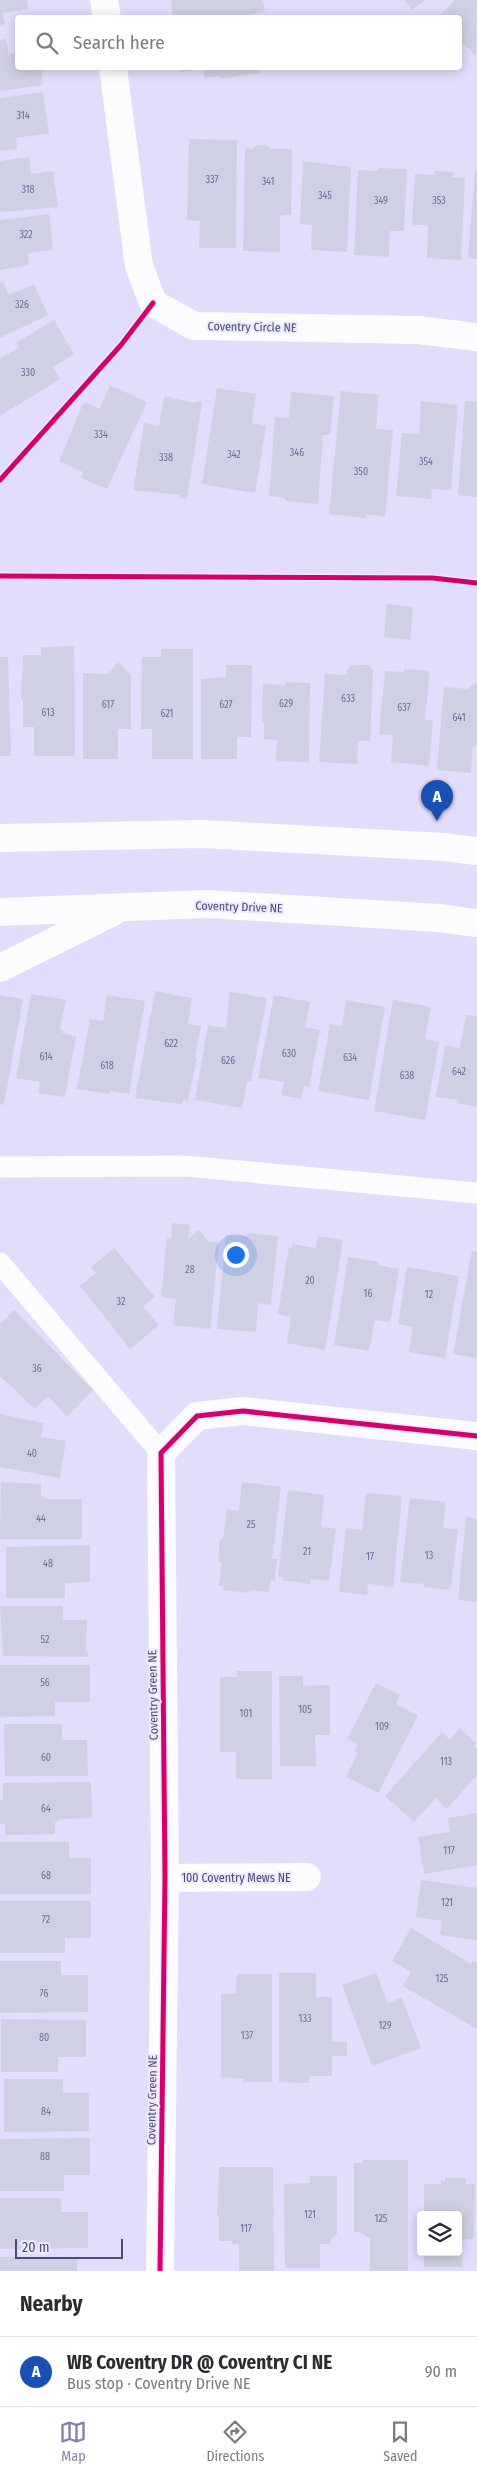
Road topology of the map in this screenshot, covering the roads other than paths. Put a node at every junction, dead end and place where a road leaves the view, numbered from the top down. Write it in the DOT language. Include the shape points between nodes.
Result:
graph roads {
  1 [pos="104,0"];
  2 [pos="106,15"];
  3 [pos="113,70"];
  4 [pos="477,337"];
  5 [pos="0,838"];
  6 [pos="477,851"];
  7 [pos="122,908"];
  8 [pos="0,912"];
  9 [pos="477,923"];
  10 [pos="0,968"];
  11 [pos="0,1167"];
  12 [pos="477,1193"];
  13 [pos="0,1263"];
  14 [pos="477,1436"];
  15 [pos="161,1453"];
  16 [pos="307,1877"];
  17 [pos="165,1878"];
  18 [pos="160,2271"];
  1 -- 2 [label="street"];
  3 -- 4 [label="street, Coventry Circle NE" via="140,266 153,303 194,326 418,330"];
  5 -- 6 [label="street" via="203,834"];
  7 -- 8 [label="street, Coventry Drive NE"];
  7 -- 9 [label="street, Coventry Drive NE" via="207,904"];
  7 -- 10 [label="street"];
  11 -- 12 [label="lane" via="185,1166"];
  13 -- 15 [label="lane"];
  14 -- 15 [label="street" via="243,1411 197,1416"];
  15 -- 17 [label="street, Coventry Green NE"];
  16 -- 17 [label="street, 100 Coventry Mews NE"];
  17 -- 18 [label="street, Coventry Green NE"];
}
